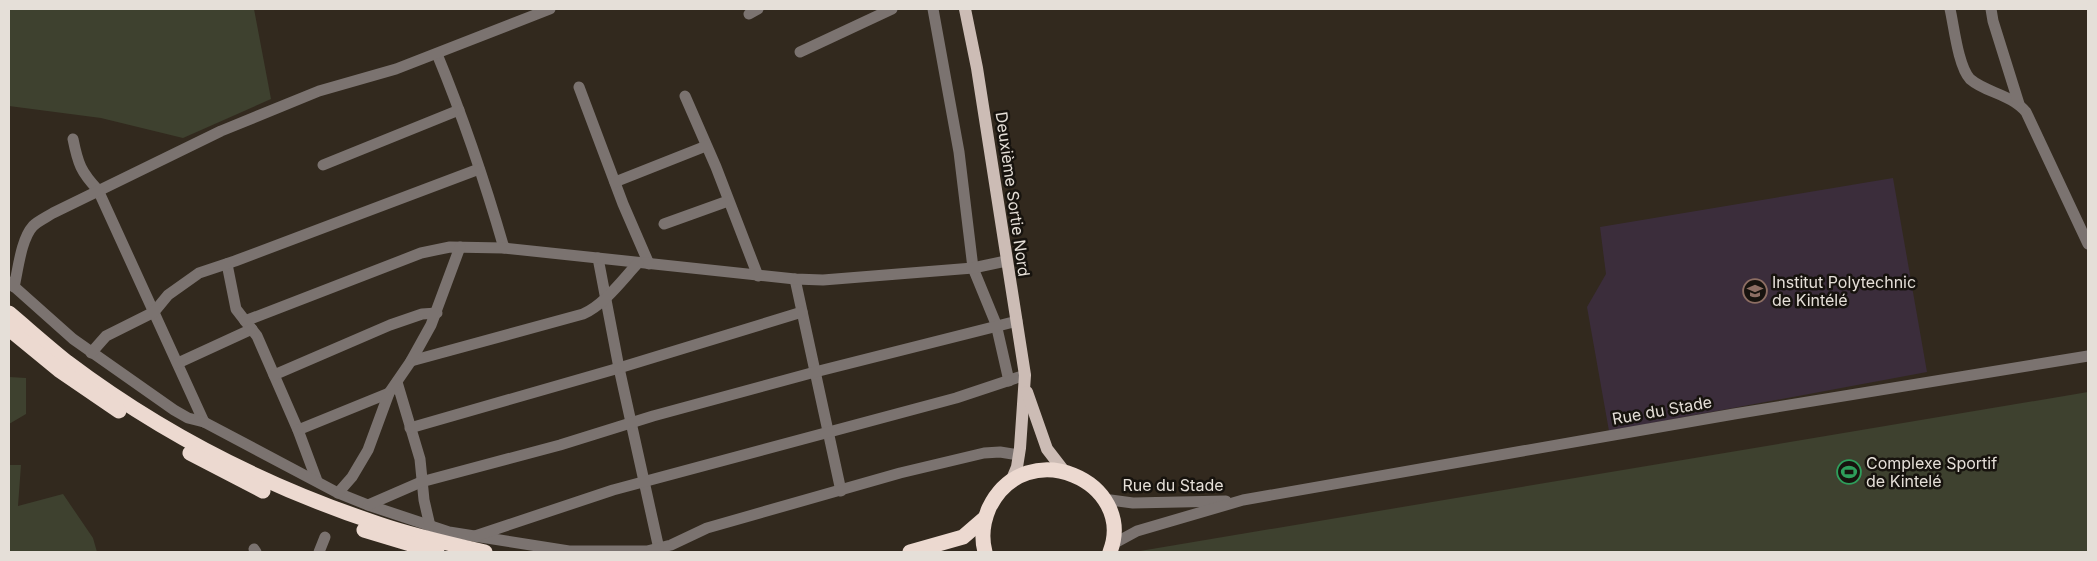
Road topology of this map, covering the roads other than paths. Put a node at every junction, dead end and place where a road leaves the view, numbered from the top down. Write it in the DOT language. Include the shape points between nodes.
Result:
graph roads {
  1 [pos="550,9"];
  2 [pos="892,9"];
  3 [pos="933,9"];
  4 [pos="965,9"];
  5 [pos="1950,9"];
  6 [pos="1991,9"];
  7 [pos="800,52"];
  8 [pos="437,54"];
  9 [pos="579,88"];
  10 [pos="685,96"];
  11 [pos="2019,104"];
  12 [pos="459,110"];
  13 [pos="73,139"];
  14 [pos="706,146"];
  15 [pos="323,165"];
  16 [pos="480,169"];
  17 [pos="615,182"];
  18 [pos="98,190"];
  19 [pos="728,201"];
  20 [pos="664,224"];
  21 [pos="2088,244"];
  22 [pos="460,246"];
  23 [pos="504,248"];
  24 [pos="598,258"];
  25 [pos="1006,261"];
  26 [pos="227,264"];
  27 [pos="643,264"];
  28 [pos="973,268"];
  29 [pos="758,276"];
  30 [pos="794,279"];
  31 [pos="12,284"];
  32 [pos="606,298"];
  33 [pos="154,312"];
  34 [pos="802,312"];
  35 [pos="9,313"];
  36 [pos="437,313"];
  37 [pos="1017,321"];
  38 [pos="996,324"];
  39 [pos="249,325"];
  40 [pos="9,329"];
  41 [pos="91,353"];
  42 [pos="2088,356"];
  43 [pos="411,361"];
  44 [pos="178,364"];
  45 [pos="63,366"];
  46 [pos="619,368"];
  47 [pos="815,372"];
  48 [pos="274,375"];
  49 [pos="1025,380"];
  50 [pos="1009,381"];
  51 [pos="397,382"];
  52 [pos="389,393"];
  53 [pos="204,422"];
  54 [pos="631,423"];
  55 [pos="410,428"];
  56 [pos="298,430"];
  57 [pos="829,431"];
  58 [pos="1019,455"];
  59 [pos="1064,471"];
  60 [pos="1012,479"];
  61 [pos="317,482"];
  62 [pos="422,482"];
  63 [pos="644,482"];
  64 [pos="841,491"];
  65 [pos="338,493"];
  66 [pos="1103,499"];
  67 [pos="1243,500"];
  68 [pos="368,505"];
  69 [pos="985,518"];
  70 [pos="430,526"];
  71 [pos="474,536"];
  72 [pos="325,537"];
  73 [pos="659,548"];
  74 [pos="1112,548"];
  75 [pos="319,552"];
  76 [pos="436,552"];
  77 [pos="486,552"];
  78 [pos="910,552"];
  79 [pos="985,552"];
  1 -- 8 [label="street"];
  2 -- 7 [label="street"];
  3 -- 28 [label="street" via="959,152"];
  4 -- 25 [label="main road, Deuxième Sortie Nord"];
  5 -- 11 [label="street" via="1963,68 1970,79"];
  6 -- 11 [label="street"];
  8 -- 12 [label="street"];
  8 -- 18 [label="street" via="310,94 221,131"];
  9 -- 17 [label="street"];
  10 -- 14 [label="street"];
  11 -- 21 [label="street" via="2032,122"];
  12 -- 15 [label="street"];
  12 -- 16 [label="street"];
  13 -- 18 [label="street" via="78,163"];
  14 -- 17 [label="street"];
  14 -- 19 [label="street"];
  16 -- 23 [label="street"];
  16 -- 26 [label="street"];
  17 -- 27 [label="street"];
  18 -- 31 [label="street" via="33,226"];
  18 -- 33 [label="street"];
  19 -- 20 [label="street"];
  19 -- 29 [label="street"];
  22 -- 23 [label="street"];
  22 -- 36 [label="street"];
  22 -- 39 [label="street" via="421,252"];
  23 -- 24 [label="street"];
  24 -- 27 [label="street"];
  24 -- 32 [label="street"];
  25 -- 28 [label="street"];
  25 -- 37 [label="main road, Deuxième Sortie Nord"];
  26 -- 33 [label="street" via="198,273 168,294"];
  26 -- 39 [label="street" via="236,309"];
  27 -- 29 [label="street"];
  27 -- 32 [label="street"];
  28 -- 30 [label="street" via="823,280"];
  28 -- 38 [label="street"];
  29 -- 30 [label="street"];
  30 -- 34 [label="street"];
  31 -- 41 [label="street"];
  32 -- 43 [label="street" via="583,314"];
  32 -- 46 [label="street"];
  33 -- 41 [label="street" via="106,336"];
  33 -- 44 [label="street"];
  34 -- 46 [label="street"];
  34 -- 47 [label="street"];
  35 -- 45 [label="highway"];
  36 -- 43 [label="street"];
  36 -- 48 [label="street" via="422,314 390,325"];
  37 -- 38 [label="street"];
  37 -- 49 [label="main road, Deuxième Sortie Nord"];
  38 -- 47 [label="street"];
  38 -- 50 [label="street"];
  39 -- 44 [label="street"];
  39 -- 48 [label="street"];
  40 -- 45 [label="highway"];
  41 -- 53 [label="street" via="174,410"];
  42 -- 67 [label="street, Rue du Stade"];
  43 -- 51 [label="street"];
  44 -- 53 [label="street"];
  45 -- 76 [label="highway" via="113,407 244,482 344,523"];
  45 -- 77 [label="highway" via="250,474 380,525"];
  46 -- 54 [label="street"];
  46 -- 55 [label="street"];
  47 -- 54 [label="street"];
  47 -- 57 [label="street"];
  48 -- 56 [label="street"];
  49 -- 50 [label="street"];
  49 -- 58 [label="main road, Deuxième Sortie Nord"];
  49 -- 59 [label="main road, Deuxième Sortie Nord" via="1047,449"];
  50 -- 57 [label="street"];
  51 -- 52 [label="street"];
  51 -- 55 [label="street"];
  52 -- 56 [label="street"];
  52 -- 65 [label="street" via="368,450"];
  53 -- 61 [label="street"];
  54 -- 62 [label="street"];
  54 -- 63 [label="street"];
  55 -- 62 [label="street" via="420,459"];
  56 -- 61 [label="street"];
  57 -- 63 [label="street"];
  57 -- 64 [label="street"];
  58 -- 60 [label="main road, Deuxième Sortie Nord"];
  58 -- 64 [label="street" via="1000,452 978,454"];
  59 -- 60 [label="highway" via="1046,469"];
  59 -- 66 [label="highway" via="1093,486"];
  60 -- 69 [label="highway" via="995,496"];
  61 -- 65 [label="street"];
  62 -- 68 [label="street"];
  62 -- 70 [label="street"];
  63 -- 71 [label="street"];
  63 -- 73 [label="street"];
  64 -- 73 [label="street" via="707,528"];
  65 -- 68 [label="street"];
  66 -- 67 [label="street, Rue du Stade" via="1177,504"];
  66 -- 74 [label="highway" via="1112,521"];
  67 -- 74 [label="street, Rue du Stade" via="1137,531"];
  68 -- 70 [label="street"];
  69 -- 78 [label="highway" via="963,537"];
  69 -- 79 [label="highway" via="982,532"];
  70 -- 71 [label="street"];
  71 -- 73 [label="street" via="569,551 647,551"];
  72 -- 75 [label="street"];
}
